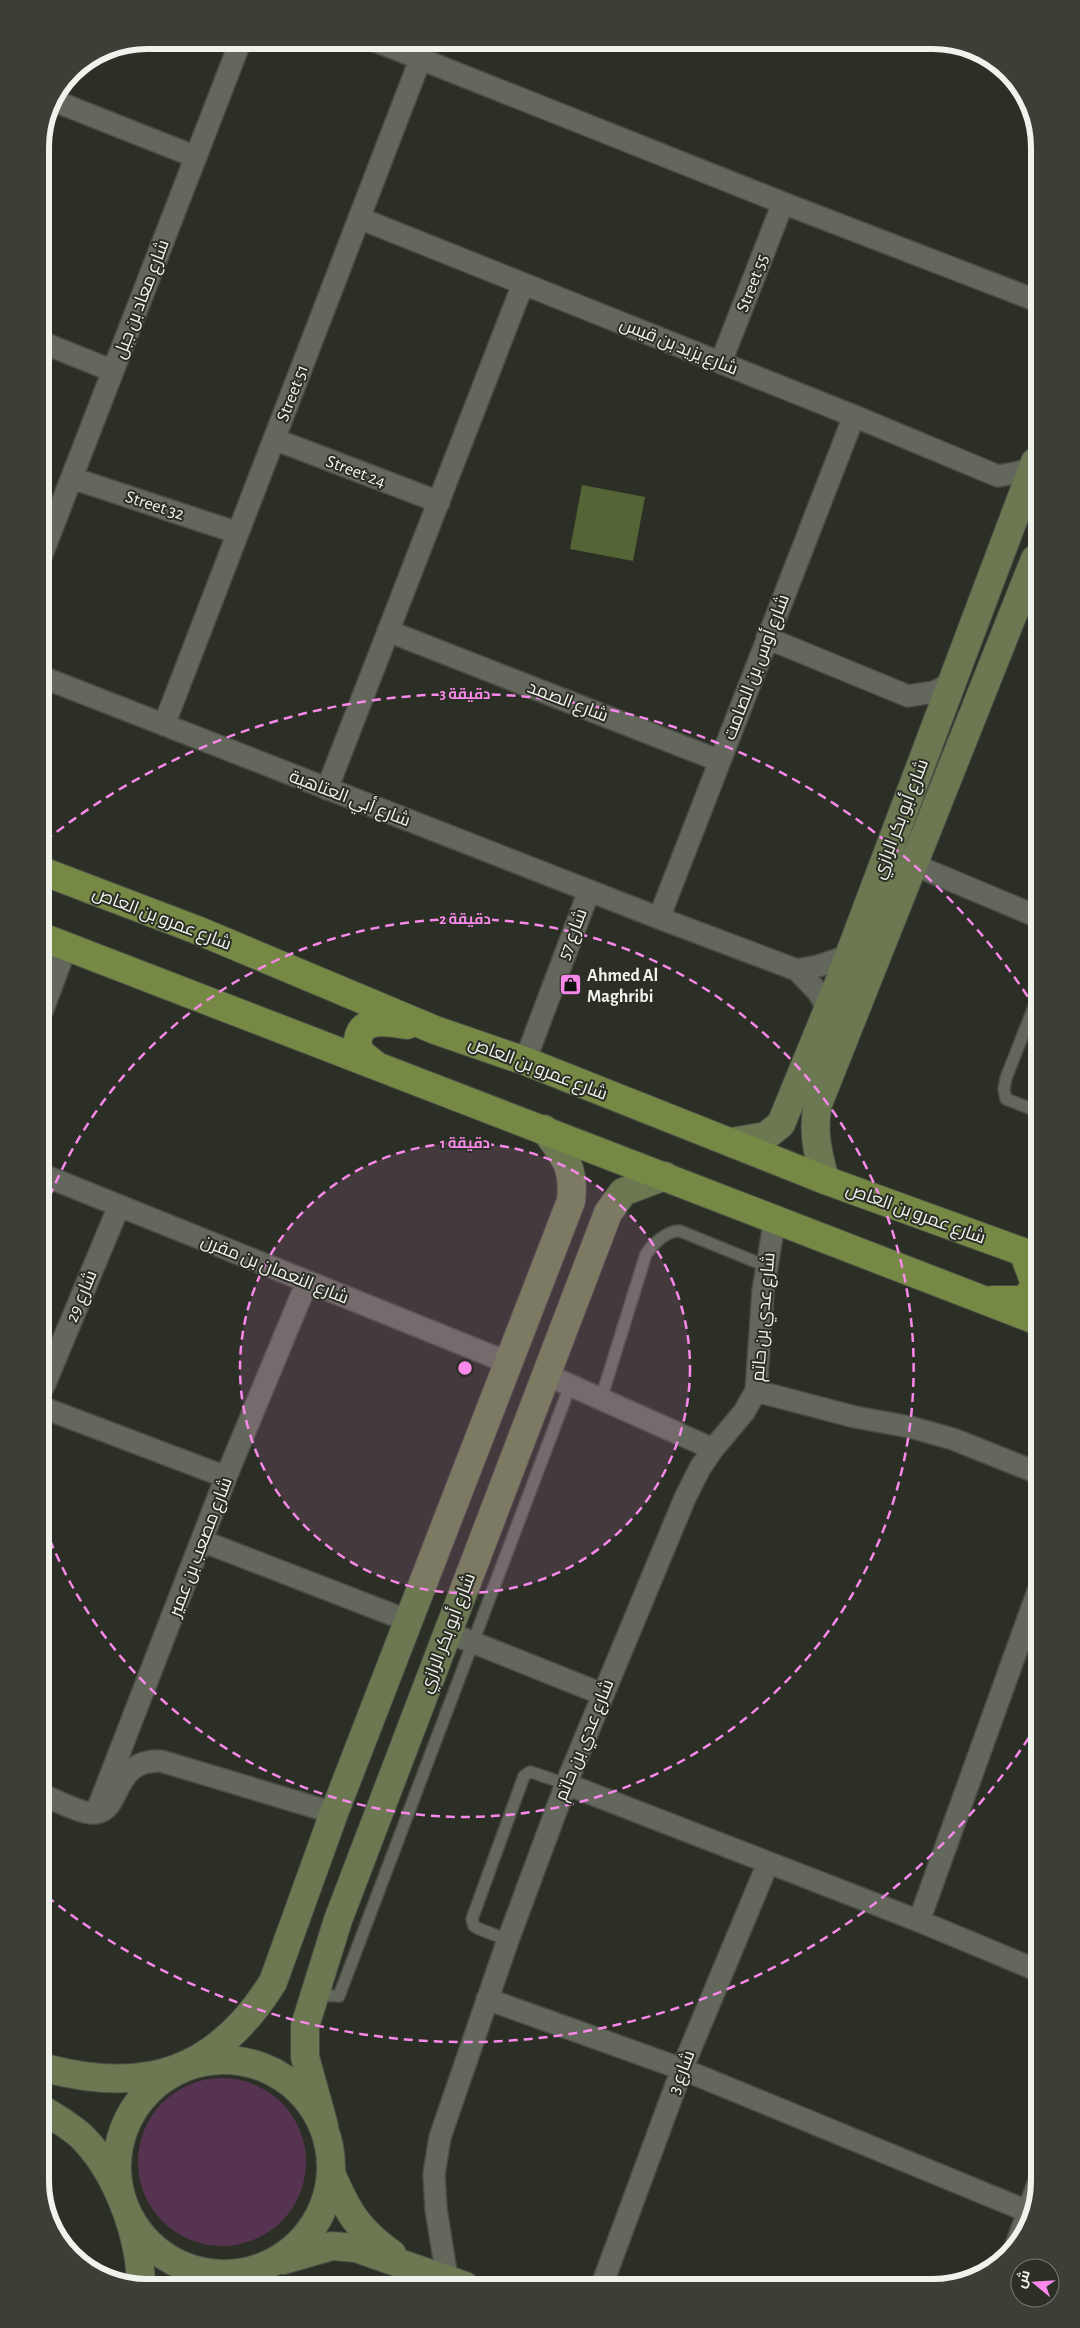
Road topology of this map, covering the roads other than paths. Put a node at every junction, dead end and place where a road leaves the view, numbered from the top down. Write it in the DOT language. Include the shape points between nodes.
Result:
graph roads {
  1 [pos="238,49"];
  2 [pos="394,49"];
  3 [pos="420,60"];
  4 [pos="59,103"];
  5 [pos="196,157"];
  6 [pos="782,203"];
  7 [pos="359,218"];
  8 [pos="523,284"];
  9 [pos="1031,298"];
  10 [pos="49,345"];
  11 [pos="721,362"];
  12 [pos="113,371"];
  13 [pos="854,416"];
  14 [pos="274,439"];
  15 [pos="1031,466"];
  16 [pos="1031,472"];
  17 [pos="998,476"];
  18 [pos="72,478"];
  19 [pos="438,502"];
  20 [pos="1017,508"];
  21 [pos="238,533"];
  22 [pos="49,537"];
  23 [pos="1031,580"];
  24 [pos="388,631"];
  25 [pos="767,638"];
  26 [pos="49,680"];
  27 [pos="950,684"];
  28 [pos="908,696"];
  29 [pos="164,725"];
  30 [pos="934,728"];
  31 [pos="720,761"];
  32 [pos="327,789"];
  33 [pos="912,864"];
  34 [pos="49,874"];
  35 [pos="588,891"];
  36 [pos="1031,914"];
  37 [pos="659,918"];
  38 [pos="54,942"];
  39 [pos="848,956"];
  40 [pos="49,970"];
  41 [pos="797,970"];
  42 [pos="828,1010"];
  43 [pos="1031,1014"];
  44 [pos="435,1030"];
  45 [pos="525,1061"];
  46 [pos="381,1069"];
  47 [pos="1031,1109"];
  48 [pos="544,1129"];
  49 [pos="731,1142"];
  50 [pos="665,1176"];
  51 [pos="49,1177"];
  52 [pos="825,1180"];
  53 [pos="119,1206"];
  54 [pos="775,1218"];
  55 [pos="1030,1255"];
  56 [pos="766,1266"];
  57 [pos="307,1282"];
  58 [pos="1031,1293"];
  59 [pos="983,1300"];
  60 [pos="1031,1318"];
  61 [pos="507,1362"];
  62 [pos="49,1374"];
  63 [pos="545,1374"];
  64 [pos="570,1386"];
  65 [pos="756,1391"];
  66 [pos="601,1400"];
  67 [pos="49,1410"];
  68 [pos="713,1448"];
  69 [pos="1031,1471"];
  70 [pos="226,1477"];
  71 [pos="202,1541"];
  72 [pos="1031,1611"];
  73 [pos="409,1621"];
  74 [pos="447,1632"];
  75 [pos="474,1642"];
  76 [pos="602,1694"];
  77 [pos="566,1784"];
  78 [pos="49,1797"];
  79 [pos="96,1813"];
  80 [pos="334,1813"];
  81 [pos="768,1863"];
  82 [pos="918,1921"];
  83 [pos="508,1940"];
  84 [pos="1031,1968"];
  85 [pos="314,1995"];
  86 [pos="487,1999"];
  87 [pos="186,2066"];
  88 [pos="49,2069"];
  89 [pos="682,2069"];
  90 [pos="49,2113"];
  91 [pos="324,2126"];
  92 [pos="331,2173"];
  93 [pos="124,2204"];
  94 [pos="1019,2228"];
  95 [pos="259,2268"];
  96 [pos="445,2278"];
  97 [pos="140,2279"];
  98 [pos="237,2279"];
  99 [pos="604,2279"];
  1 -- 5 [label="street, شارع معاد بن جبل"];
  2 -- 3 [label="street"];
  3 -- 6 [label="street"];
  3 -- 7 [label="street, Street 51"];
  4 -- 5 [label="street"];
  5 -- 12 [label="street, شارع معاد بن جبل"];
  6 -- 9 [label="street"];
  6 -- 11 [label="street, Street 55"];
  7 -- 8 [label="street, شارع يزيد بن قيس"];
  7 -- 14 [label="street, Street 51"];
  8 -- 11 [label="street, شارع يزيد بن قيس"];
  8 -- 19 [label="street"];
  10 -- 12 [label="street"];
  11 -- 13 [label="street, شارع يزيد بن قيس"];
  12 -- 18 [label="street, شارع معاد بن جبل"];
  13 -- 17 [label="street, شارع يزيد بن قيس"];
  13 -- 25 [label="street, شارع أوس بن الصامت"];
  14 -- 19 [label="street, Street 24"];
  14 -- 21 [label="street, Street 51"];
  15 -- 17 [label="street" via="1020,472"];
  16 -- 20 [label="street, شارع أبو بكر الرازي"];
  17 -- 20 [label="street"];
  18 -- 21 [label="street, Street 32"];
  18 -- 22 [label="street, شارع معاد بن جبل"];
  19 -- 24 [label="street"];
  20 -- 27 [label="street, شارع أبو بكر الرازي"];
  21 -- 29 [label="street, Street 51"];
  23 -- 33 [label="street, شارع أبو بكر الرازي"];
  24 -- 31 [label="street, شارع الصمد"];
  24 -- 32 [label="street"];
  25 -- 28 [label="street"];
  25 -- 31 [label="street, شارع أوس بن الصامت"];
  26 -- 29 [label="street, شارع أبي العتاهية"];
  27 -- 28 [label="street" via="934,692"];
  27 -- 30 [label="street, شارع أبو بكر الرازي"];
  28 -- 30 [label="street"];
  29 -- 32 [label="street, شارع أبي العتاهية"];
  30 -- 39 [label="street, شارع أبو بكر الرازي"];
  31 -- 37 [label="street, شارع أوس بن الصامت"];
  32 -- 35 [label="street, شارع أبي العتاهية"];
  33 -- 36 [label="street"];
  33 -- 52 [label="street, شارع أبو بكر الرازي" via="818,1104 815,1128"];
  34 -- 44 [label="main road, شارع عمرو بن العاص" via="198,930"];
  35 -- 37 [label="street, شارع أبي العتاهية"];
  35 -- 45 [label="street, شارع 57"];
  37 -- 41 [label="street, شارع أبي العتاهية"];
  38 -- 40 [label="street"];
  38 -- 46 [label="main road"];
  39 -- 41 [label="street"];
  39 -- 42 [label="street, شارع أبو بكر الرازي"];
  41 -- 42 [label="street" via="818,992"];
  42 -- 49 [label="street, شارع أبو بكر الرازي" via="781,1124 766,1136"];
  43 -- 47 [label="lane" via="1004,1089 1006,1099"];
  44 -- 45 [label="main road, شارع عمرو بن العاص"];
  44 -- 46 [label="main road" via="385,1022 369,1024 361,1030 357,1040 358,1051"];
  45 -- 49 [label="main road, شارع عمرو بن العاص"];
  46 -- 48 [label="main road"];
  48 -- 50 [label="main road"];
  48 -- 61 [label="street" via="564,1154 574,1184 571,1201"];
  49 -- 52 [label="main road, شارع عمرو بن العاص"];
  50 -- 54 [label="main road"];
  50 -- 63 [label="street, شارع أبو بكر الرازي" via="623,1192 608,1213"];
  51 -- 53 [label="street, شارع النعمان بن مقرن"];
  52 -- 55 [label="main road, شارع عمرو بن العاص"];
  53 -- 57 [label="street, شارع النعمان بن مقرن"];
  53 -- 62 [label="street, شارع 29"];
  54 -- 56 [label="street, شارع عدي بن حاتم"];
  54 -- 59 [label="main road"];
  56 -- 65 [label="street, شارع عدي بن حاتم"];
  56 -- 66 [label="lane" via="680,1231 654,1243 646,1254"];
  57 -- 61 [label="street, شارع النعمان بن مقرن"];
  57 -- 70 [label="street, شارع مصعب بن عمير"];
  58 -- 59 [label="main road" via="1022,1300"];
  59 -- 60 [label="main road"];
  61 -- 73 [label="street"];
  63 -- 64 [label="street"];
  63 -- 74 [label="street, شارع أبو بكر الرازي"];
  64 -- 66 [label="street"];
  64 -- 75 [label="lane"];
  65 -- 68 [label="street, شارع عدي بن حاتم" via="744,1412"];
  65 -- 69 [label="street" via="953,1439"];
  66 -- 68 [label="street"];
  67 -- 70 [label="street"];
  68 -- 76 [label="street, شارع عدي بن حاتم" via="684,1498"];
  70 -- 71 [label="street, شارع مصعب بن عمير"];
  71 -- 73 [label="street"];
  71 -- 79 [label="street, شارع مصعب بن عمير"];
  72 -- 82 [label="street"];
  73 -- 80 [label="street"];
  74 -- 75 [label="street"];
  74 -- 85 [label="street, شارع أبو بكر الرازي" via="338,1920"];
  75 -- 76 [label="street"];
  75 -- 85 [label="lane" via="339,1996"];
  76 -- 77 [label="street, شارع عدي بن حاتم"];
  77 -- 81 [label="street"];
  77 -- 83 [label="street, شارع عدي بن حاتم"];
  77 -- 83 [label="lane" via="530,1772 524,1776 472,1919 477,1928"];
  78 -- 79 [label="street"];
  79 -- 80 [label="street" via="108,1806 124,1776 134,1765 160,1760"];
  80 -- 87 [label="street" via="273,1982 258,2006 229,2038"];
  81 -- 82 [label="street"];
  81 -- 89 [label="street, شارع 3"];
  82 -- 84 [label="street"];
  83 -- 86 [label="street, شارع عدي بن حاتم"];
  85 -- 91 [label="street, شارع أبو بكر الرازي" via="305,2026 305,2057"];
  86 -- 89 [label="street"];
  86 -- 96 [label="street, شارع عدي بن حاتم" via="440,2136 434,2174"];
  87 -- 88 [label="street" via="122,2079 87,2077"];
  87 -- 91 [label="street" via="232,2059 278,2073 313,2105"];
  87 -- 93 [label="street" via="146,2093 132,2112 118,2157 118,2181"];
  89 -- 94 [label="street"];
  89 -- 99 [label="street, شارع 3"];
  90 -- 93 [label="street" via="85,2140 103,2163"];
  91 -- 92 [label="street"];
  92 -- 95 [label="street" via="327,2197 318,2219 304,2239 286,2255"];
  92 -- 96 [label="street" via="345,2205 370,2238"];
  93 -- 95 [label="street" via="148,2242 165,2257 186,2267 223,2274"];
  93 -- 97 [label="street" via="138,2254"];
  95 -- 96 [label="street" via="332,2246 356,2248"];
  95 -- 98 [label="street"];
}
